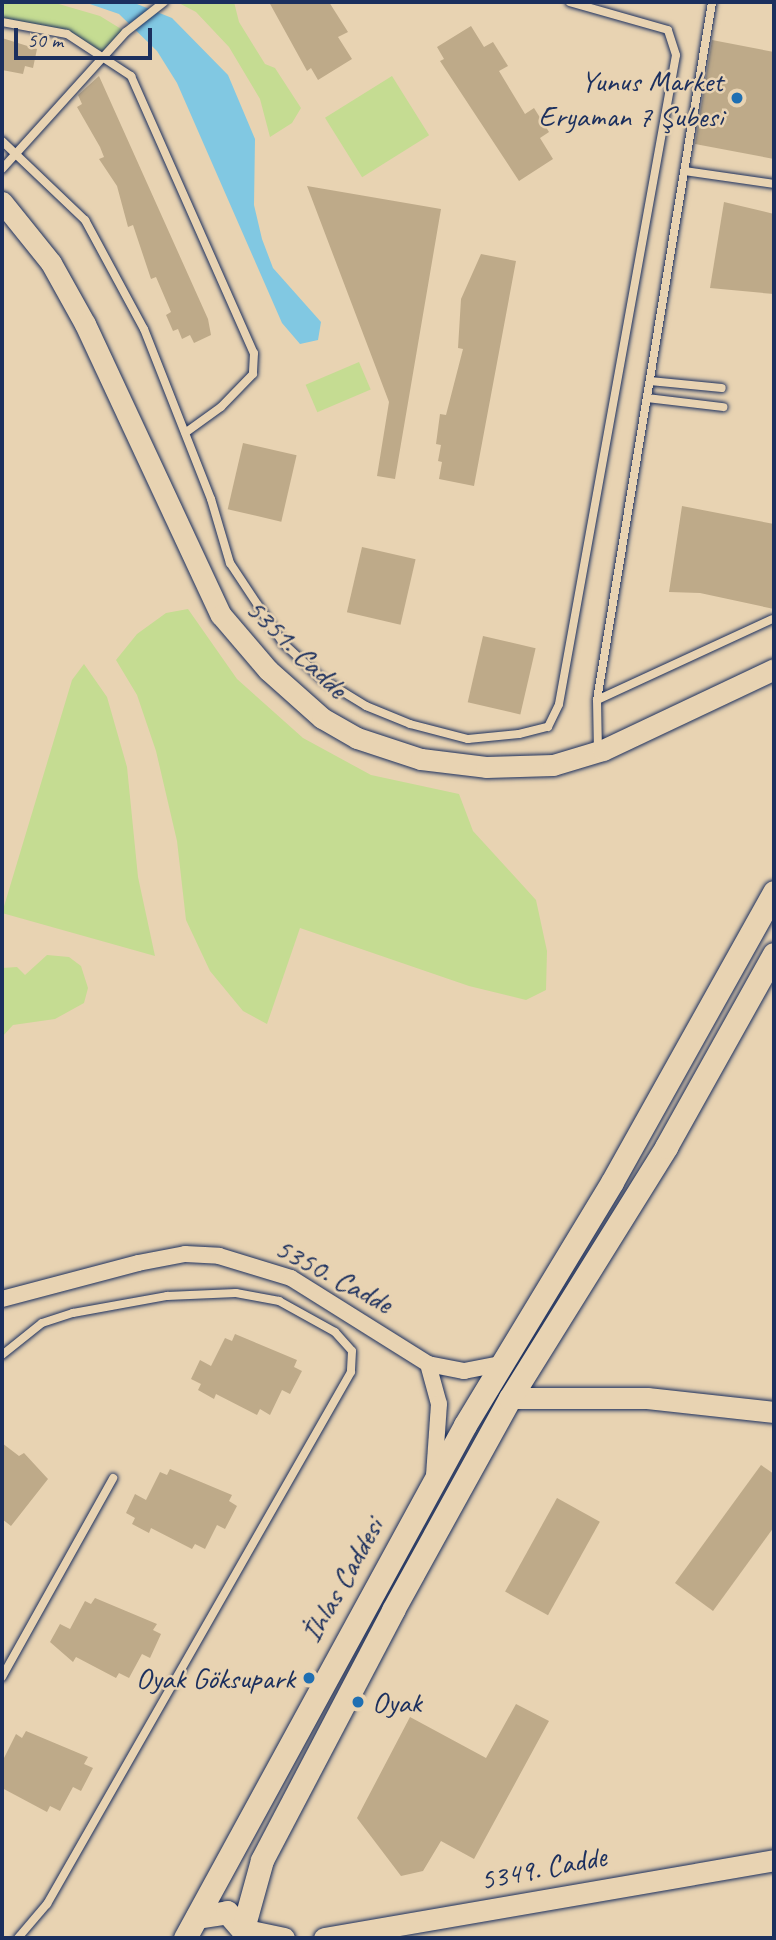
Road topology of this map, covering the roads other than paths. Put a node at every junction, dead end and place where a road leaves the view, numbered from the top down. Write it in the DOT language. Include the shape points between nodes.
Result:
graph roads {
  1 [pos="570,2"];
  2 [pos="712,2"];
  3 [pos="161,4"];
  4 [pos="2,22"];
  5 [pos="103,57"];
  6 [pos="2,141"];
  7 [pos="15,151"];
  8 [pos="2,169"];
  9 [pos="685,171"];
  10 [pos="774,184"];
  11 [pos="2,202"];
  12 [pos="650,381"];
  13 [pos="722,388"];
  14 [pos="647,398"];
  15 [pos="723,407"];
  16 [pos="185,433"];
  17 [pos="772,619"];
  18 [pos="774,669"];
  19 [pos="597,700"];
  20 [pos="598,752"];
  21 [pos="774,892"];
  22 [pos="774,954"];
  23 [pos="2,1299"];
  24 [pos="2,1354"];
  25 [pos="505,1358"];
  26 [pos="428,1364"];
  27 [pos="510,1398"];
  28 [pos="774,1412"];
  29 [pos="113,1478"];
  30 [pos="433,1482"];
  31 [pos="2,1677"];
  32 [pos="774,1859"];
  33 [pos="246,1931"];
  34 [pos="189,1933"];
  35 [pos="18,1938"];
  36 [pos="284,1938"];
  37 [pos="324,1938"];
  1 -- 16 [label="lane" via="668,30 676,55 559,704 548,727 468,739 366,706 322,679 283,643 249,598 230,563"];
  2 -- 9 [label="lane"];
  3 -- 5 [label="lane"];
  4 -- 5 [label="lane" via="67,34"];
  5 -- 7 [label="lane"];
  5 -- 16 [label="lane" via="131,76 254,353 253,374 221,407"];
  6 -- 7 [label="lane"];
  7 -- 8 [label="lane"];
  7 -- 16 [label="lane" via="85,220 144,329"];
  9 -- 10 [label="lane"];
  9 -- 12 [label="lane"];
  11 -- 20 [label="street, 5351. Cadde" via="51,263 85,324 221,615 268,670 322,718 357,738 421,759 486,767 553,765"];
  12 -- 13 [label="lane"];
  12 -- 14 [label="lane"];
  14 -- 15 [label="lane"];
  14 -- 19 [label="lane"];
  17 -- 19 [label="lane"];
  18 -- 20 [label="street, 5351. Cadde"];
  19 -- 20 [label="lane"];
  21 -- 25 [label="main road, İhlas Caddesi" via="612,1182"];
  22 -- 27 [label="main road, İhlas Caddesi" via="666,1147"];
  23 -- 26 [label="street, 5350. Cadde" via="138,1263 185,1254 219,1256 291,1278"];
  24 -- 35 [label="lane" via="42,1323 73,1313 167,1296 236,1293 279,1301 335,1332 352,1351 351,1372 47,1904"];
  25 -- 26 [label="street, 5350. Cadde" via="464,1371"];
  25 -- 30 [label="main road, İhlas Caddesi"];
  26 -- 30 [label="street" via="439,1404"];
  27 -- 28 [label="street" via="647,1398"];
  27 -- 33 [label="main road, İhlas Caddesi" via="293,1795 262,1860"];
  29 -- 31 [label="lane"];
  30 -- 34 [label="main road, İhlas Caddesi" via="279,1757"];
  32 -- 37 [label="street, 5349. Cadde"];
  33 -- 34 [label="main road" via="228,1912"];
  33 -- 36 [label="street"];
}
